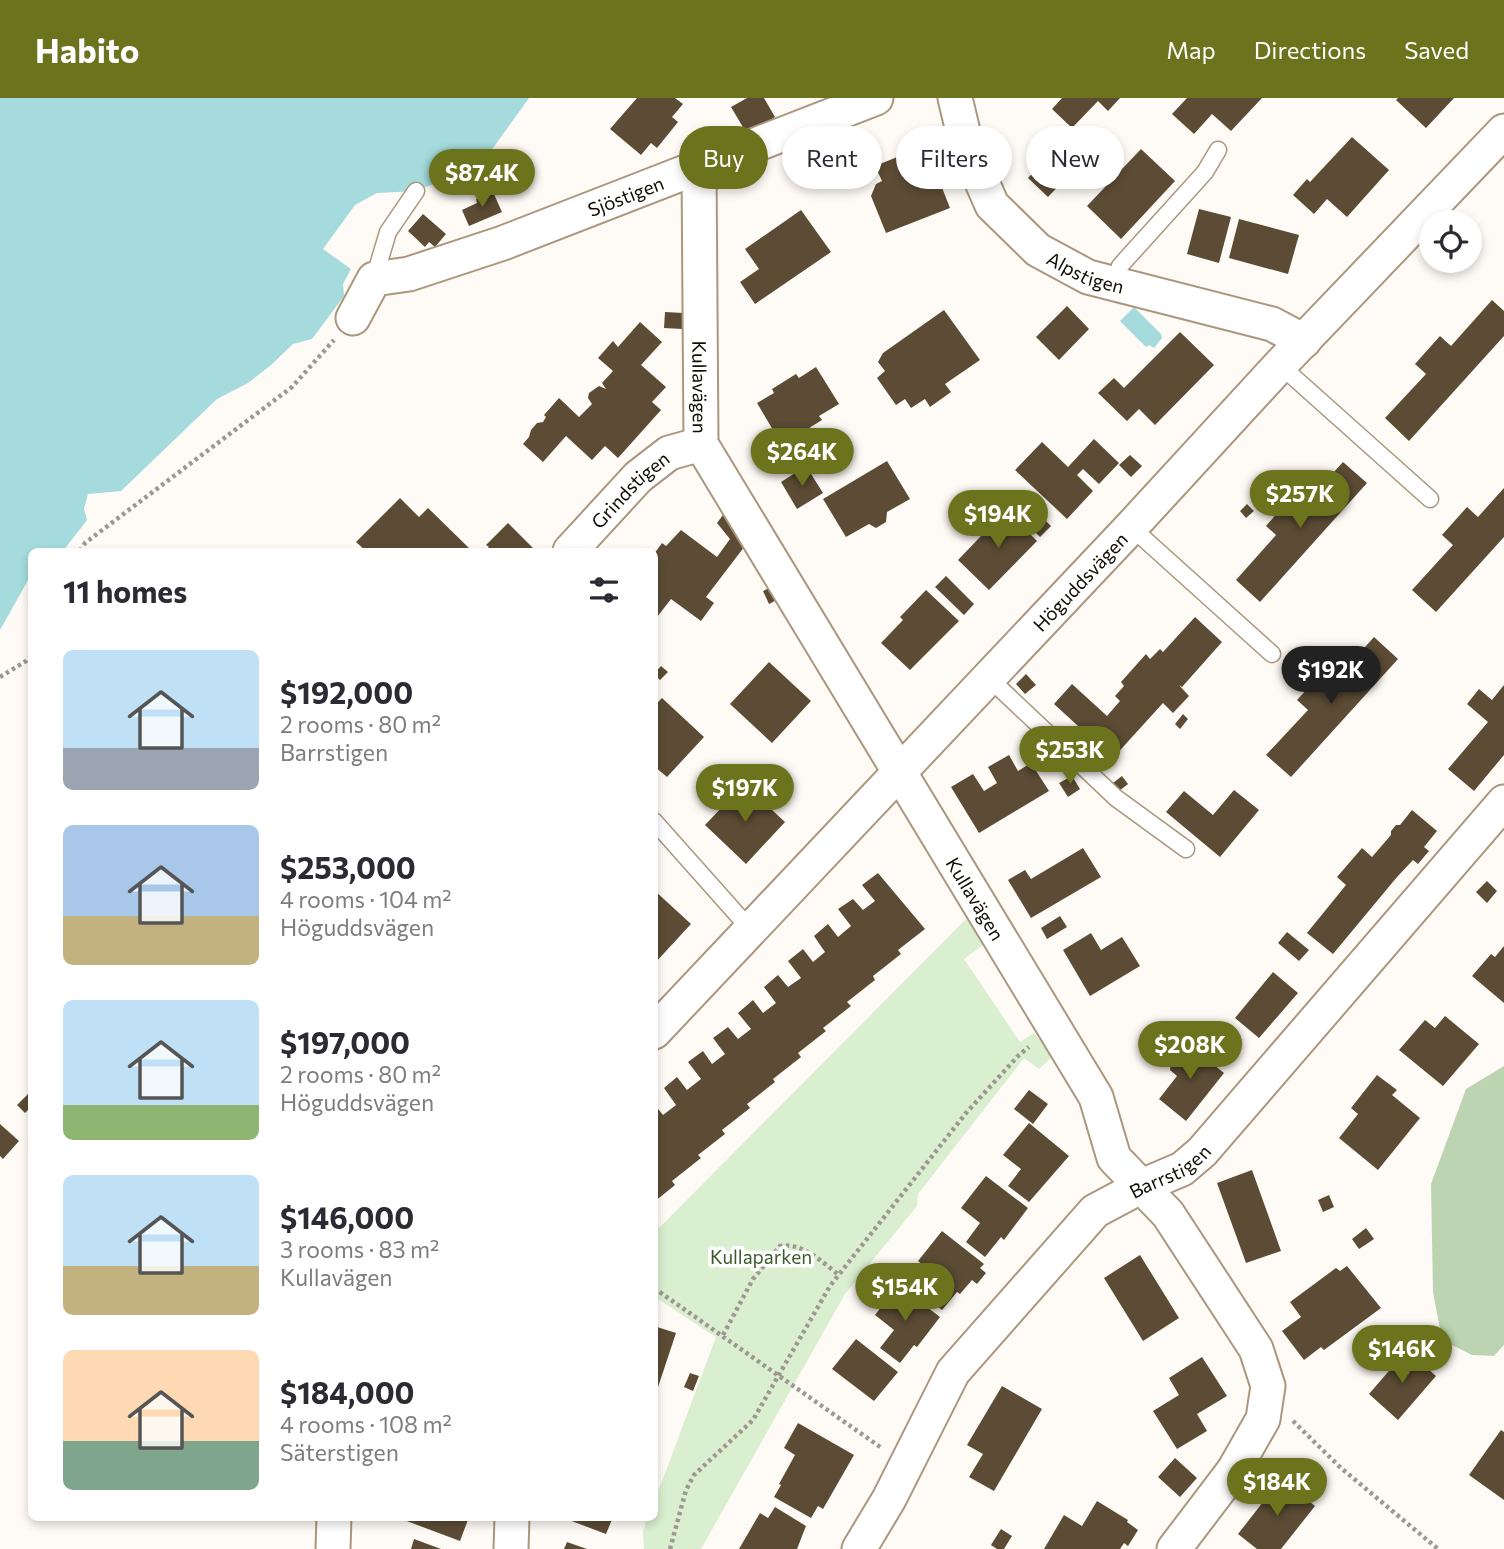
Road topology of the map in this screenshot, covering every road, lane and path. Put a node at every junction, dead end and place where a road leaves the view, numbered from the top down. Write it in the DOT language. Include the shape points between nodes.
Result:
graph roads {
  1 [pos="876,98"];
  2 [pos="955,98"];
  3 [pos="1504,131"];
  4 [pos="768,140"];
  5 [pos="1218,150"];
  6 [pos="679,175"];
  7 [pos="699,189"];
  8 [pos="416,191"];
  9 [pos="374,279"];
  10 [pos="1116,285"];
  11 [pos="353,318"];
  12 [pos="1304,341"];
  13 [pos="1280,365"];
  14 [pos="701,444"];
  15 [pos="1430,499"];
  16 [pos="1132,527"];
  17 [pos="82,548"];
  18 [pos="573,548"];
  19 [pos="1272,654"];
  20 [pos="28,659"];
  21 [pos="0,677"];
  22 [pos="989,678"];
  23 [pos="900,772"];
  24 [pos="1504,802"];
  25 [pos="658,826"];
  26 [pos="1185,849"];
  27 [pos="750,929"];
  28 [pos="658,1028"];
  29 [pos="1053,1028"];
  30 [pos="1142,1186"];
  31 [pos="839,1275"];
  32 [pos="658,1291"];
  33 [pos="723,1335"];
  34 [pos="779,1375"];
  35 [pos="1268,1386"];
  36 [pos="907,1464"];
  37 [pos="334,1521"];
  38 [pos="512,1521"];
  39 [pos="333,1549"];
  40 [pos="511,1549"];
  41 [pos="670,1549"];
  42 [pos="859,1549"];
  43 [pos="1174,1549"];
  44 [pos="1438,1549"];
  1 -- 4 [label="street, Sjöstigen"];
  2 -- 10 [label="street, Alpstigen" via="967,148 992,205 1038,250 1088,277"];
  3 -- 12 [label="street, Höguddsvägen"];
  5 -- 10 [label="lane" via="1205,172 1121,266"];
  6 -- 9 [label="street, Sjöstigen" via="503,243 409,274"];
  7 -- 14 [label="street, Kullavägen"];
  8 -- 9 [label="lane" via="388,232"];
  9 -- 11 [label="street"];
  10 -- 12 [label="street, Alpstigen" via="1272,324"];
  11 -- 17 [label="path" via="292,387"];
  12 -- 13 [label="street, Höguddsvägen"];
  13 -- 15 [label="lane"];
  13 -- 16 [label="street, Höguddsvägen"];
  14 -- 18 [label="street, Grindstigen" via="669,453 638,477"];
  14 -- 23 [label="street, Kullavägen"];
  16 -- 19 [label="lane"];
  16 -- 22 [label="street, Höguddsvägen"];
  20 -- 21 [label="path"];
  22 -- 23 [label="street, Höguddsvägen"];
  22 -- 26 [label="lane" via="1116,798"];
  23 -- 27 [label="street, Höguddsvägen"];
  23 -- 29 [label="street, Kullavägen"];
  24 -- 30 [label="street, Barrstigen" via="1202,1152 1182,1169"];
  25 -- 27 [label="lane"];
  27 -- 28 [label="street, Höguddsvägen"];
  29 -- 30 [label="street, Kullavägen" via="1096,1097 1114,1158"];
  29 -- 31 [label="path" via="1019,1055 967,1113"];
  30 -- 35 [label="street, Kullavägen" via="1168,1214 1256,1349"];
  30 -- 36 [label="street, Barrstigen" via="1095,1211 953,1372"];
  31 -- 33 [label="path" via="811,1254 790,1244 780,1246 753,1279"];
  31 -- 34 [label="path"];
  32 -- 33 [label="path"];
  33 -- 34 [label="path"];
  34 -- 36 [label="path"];
  34 -- 41 [label="path" via="753,1420 694,1475"];
  35 -- 43 [label="street" via="1263,1419 1234,1470"];
  35 -- 44 [label="path" via="1285,1414 1341,1468"];
  36 -- 42 [label="street, Barrstigen"];
  37 -- 39 [label="street"];
  38 -- 40 [label="street"];
}
